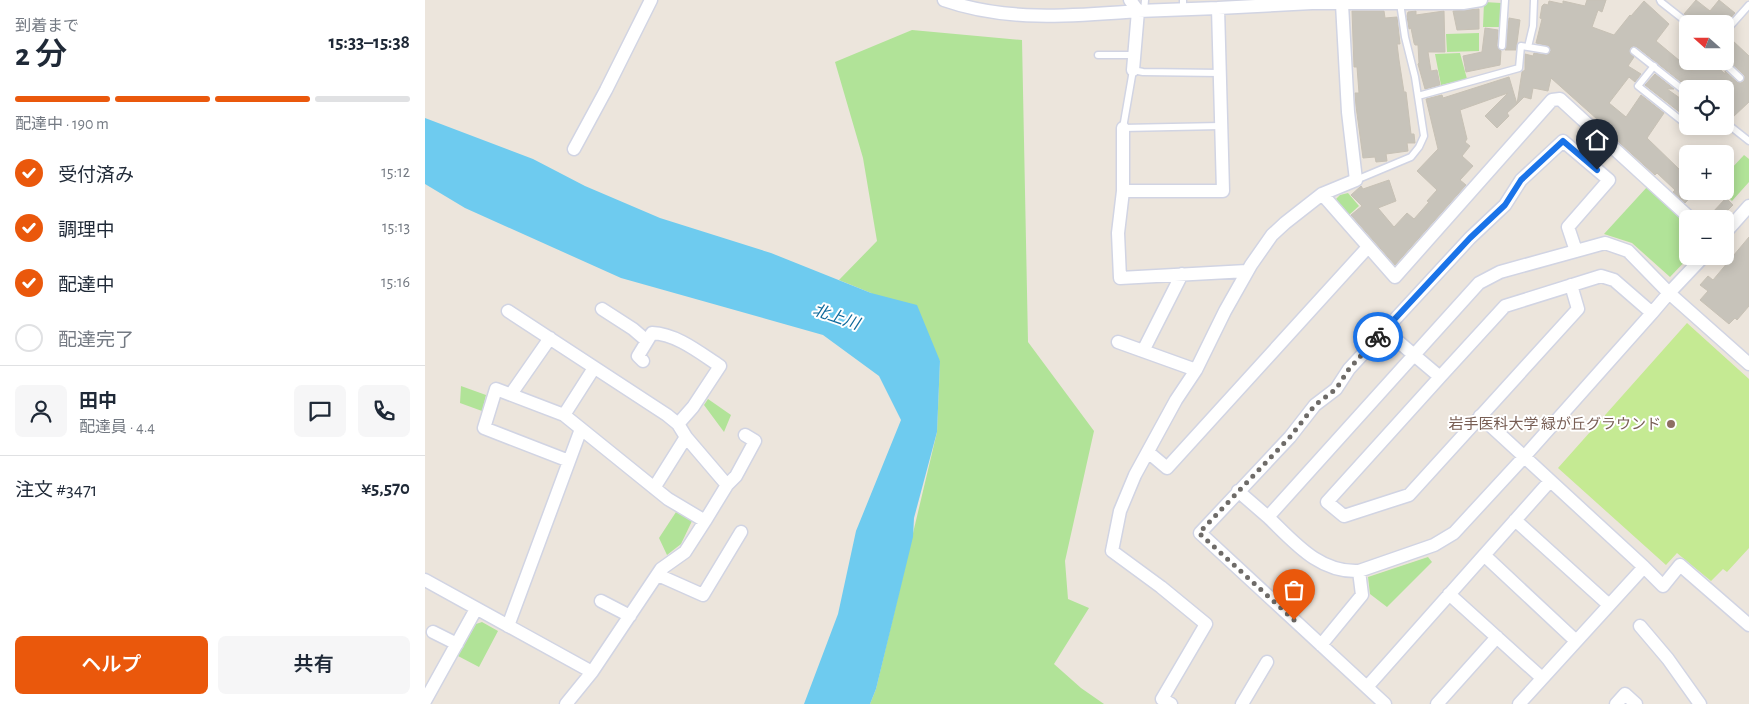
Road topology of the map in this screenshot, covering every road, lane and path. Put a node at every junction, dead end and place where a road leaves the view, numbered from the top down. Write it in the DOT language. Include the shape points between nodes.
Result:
graph roads {
  1 [pos="651,0"];
  2 [pos="944,0"];
  3 [pos="1130,0"];
  4 [pos="1481,0"];
  5 [pos="1505,0"];
  6 [pos="1534,0"];
  7 [pos="1661,0"];
  8 [pos="1422,2"];
  9 [pos="1400,3"];
  10 [pos="1343,4"];
  11 [pos="1183,5"];
  12 [pos="1749,5"];
  13 [pos="1142,7"];
  14 [pos="1218,8"];
  15 [pos="1679,16"];
  16 [pos="1734,22"];
  17 [pos="1502,46"];
  18 [pos="1528,47"];
  19 [pos="1547,50"];
  20 [pos="1634,51"];
  21 [pos="1134,53"];
  22 [pos="1098,55"];
  23 [pos="1653,66"];
  24 [pos="1133,70"];
  25 [pos="1732,70"];
  26 [pos="1220,72"];
  27 [pos="1740,78"];
  28 [pos="1679,87"];
  29 [pos="1418,96"];
  30 [pos="1679,119"];
  31 [pos="1221,126"];
  32 [pos="1123,128"];
  33 [pos="1734,129"];
  34 [pos="1749,141"];
  35 [pos="573,149"];
  36 [pos="1356,180"];
  37 [pos="1123,191"];
  38 [pos="1322,194"];
  39 [pos="1749,206"];
  40 [pos="1681,210"];
  41 [pos="1734,223"];
  42 [pos="1368,247"];
  43 [pos="1575,251"];
  44 [pos="1696,265"];
  45 [pos="1247,271"];
  46 [pos="1182,274"];
  47 [pos="1571,285"];
  48 [pos="1669,294"];
  49 [pos="602,309"];
  50 [pos="508,311"];
  51 [pos="1652,313"];
  52 [pos="1385,330"];
  53 [pos="550,338"];
  54 [pos="647,341"];
  55 [pos="1119,342"];
  56 [pos="1143,351"];
  57 [pos="1414,355"];
  58 [pos="643,361"];
  59 [pos="1749,364"];
  60 [pos="594,368"];
  61 [pos="1197,370"];
  62 [pos="1440,377"];
  63 [pos="511,394"];
  64 [pos="564,415"];
  65 [pos="1480,416"];
  66 [pos="678,424"];
  67 [pos="581,429"];
  68 [pos="745,435"];
  69 [pos="686,437"];
  70 [pos="1148,452"];
  71 [pos="1524,457"];
  72 [pos="569,461"];
  73 [pos="1550,481"];
  74 [pos="727,485"];
  75 [pos="654,488"];
  76 [pos="1238,491"];
  77 [pos="1268,517"];
  78 [pos="705,520"];
  79 [pos="1515,520"];
  80 [pos="741,532"];
  81 [pos="1484,556"];
  82 [pos="1644,567"];
  83 [pos="1359,571"];
  84 [pos="658,575"];
  85 [pos="425,582"];
  86 [pos="1449,594"];
  87 [pos="601,601"];
  88 [pos="1609,605"];
  89 [pos="476,609"];
  90 [pos="630,616"];
  91 [pos="1749,625"];
  92 [pos="508,626"];
  93 [pos="1640,626"];
  94 [pos="433,632"];
  95 [pos="1497,637"];
  96 [pos="1576,641"];
  97 [pos="457,644"];
  98 [pos="1321,645"];
  99 [pos="1267,662"];
  100 [pos="592,672"];
  101 [pos="1542,678"];
  102 [pos="1367,687"];
  103 [pos="425,701"];
  104 [pos="566,704"];
  105 [pos="1171,704"];
  106 [pos="1242,704"];
  107 [pos="1385,704"];
  108 [pos="1437,704"];
  109 [pos="1519,704"];
  110 [pos="1616,704"];
  111 [pos="1635,704"];
  112 [pos="1700,704"];
  1 -- 35 [label="street"];
  2 -- 13 [label="street" via="972,9 1006,14 1074,16"];
  3 -- 13 [label="street"];
  4 -- 8 [label="street"];
  5 -- 17 [label="lane"];
  6 -- 18 [label="lane"];
  7 -- 15 [label="lane"];
  8 -- 9 [label="street"];
  9 -- 10 [label="street"];
  9 -- 29 [label="lane"];
  10 -- 14 [label="street"];
  10 -- 36 [label="street" via="1348,112"];
  11 -- 13 [label="street"];
  11 -- 14 [label="street"];
  12 -- 16 [label="lane"];
  13 -- 21 [label="street"];
  14 -- 26 [label="street"];
  18 -- 19 [label="lane"];
  18 -- 29 [label="lane" via="1521,46 1519,68"];
  20 -- 23 [label="lane"];
  21 -- 22 [label="lane"];
  21 -- 24 [label="street"];
  23 -- 28 [label="lane"];
  23 -- 30 [label="lane" via="1638,86"];
  24 -- 26 [label="lane"];
  24 -- 32 [label="lane"];
  25 -- 27 [label="lane"];
  26 -- 31 [label="street"];
  29 -- 36 [label="lane" via="1424,136 1419,147 1411,157"];
  31 -- 32 [label="lane"];
  31 -- 37 [label="street" via="1223,190"];
  32 -- 37 [label="street"];
  33 -- 34 [label="lane"];
  36 -- 38 [label="street"];
  37 -- 46 [label="street" via="1118,233 1121,278"];
  38 -- 42 [label="street"];
  38 -- 45 [label="street" via="1272,235"];
  39 -- 41 [label="street"];
  40 -- 42 [label="street" via="1560,99 1552,100 1395,277"];
  42 -- 70 [label="street" via="1167,468"];
  43 -- 48 [label="street" via="1605,243 1628,251"];
  43 -- 52 [label="street" via="1569,227 1609,180 1563,141 1521,180 1505,205"];
  43 -- 57 [label="street" via="1500,272 1479,283"];
  44 -- 48 [label="street"];
  45 -- 46 [label="street"];
  45 -- 61 [label="street"];
  46 -- 56 [label="street"];
  47 -- 51 [label="street" via="1601,276 1614,280"];
  47 -- 62 [label="street" via="1505,306"];
  47 -- 65 [label="street" via="1578,309"];
  48 -- 51 [label="street"];
  48 -- 59 [label="street"];
  49 -- 54 [label="street"];
  50 -- 53 [label="street"];
  51 -- 71 [label="street"];
  52 -- 57 [label="street"];
  52 -- 76 [label="street" via="1349,369 1336,389 1315,405 1290,437"];
  53 -- 60 [label="street"];
  53 -- 63 [label="street"];
  54 -- 58 [label="street" via="638,356"];
  54 -- 66 [label="street" via="652,333 661,333 686,344 720,366"];
  55 -- 56 [label="street"];
  56 -- 61 [label="street"];
  57 -- 62 [label="street"];
  57 -- 77 [label="street"];
  60 -- 64 [label="street"];
  60 -- 66 [label="street"];
  61 -- 70 [label="street" via="1176,400"];
  62 -- 65 [label="street" via="1327,502 1344,516 1409,495"];
  63 -- 64 [label="street"];
  63 -- 72 [label="street" via="491,388 483,428"];
  64 -- 67 [label="street"];
  65 -- 71 [label="street"];
  66 -- 69 [label="street"];
  67 -- 72 [label="street"];
  67 -- 75 [label="street"];
  68 -- 74 [label="street" via="755,441"];
  69 -- 74 [label="street"];
  69 -- 75 [label="street"];
  70 -- 105 [label="street" via="1119,511 1112,551 1206,624 1162,699"];
  71 -- 73 [label="street"];
  71 -- 83 [label="street" via="1454,533 1434,545"];
  72 -- 92 [label="street"];
  73 -- 79 [label="street"];
  73 -- 82 [label="street"];
  74 -- 78 [label="street"];
  75 -- 78 [label="street"];
  76 -- 77 [label="street"];
  76 -- 98 [label="street" via="1199,533"];
  77 -- 83 [label="street" via="1307,555 1325,566 1346,572"];
  78 -- 84 [label="street" via="685,552 661,569"];
  79 -- 81 [label="street"];
  79 -- 88 [label="street"];
  80 -- 84 [label="street" via="703,595"];
  81 -- 86 [label="street"];
  81 -- 96 [label="street"];
  82 -- 88 [label="street"];
  82 -- 91 [label="street" via="1663,586 1680,565"];
  83 -- 98 [label="street" via="1362,595"];
  84 -- 90 [label="street"];
  85 -- 89 [label="street"];
  86 -- 95 [label="street"];
  86 -- 102 [label="street"];
  87 -- 90 [label="street"];
  88 -- 96 [label="street"];
  89 -- 92 [label="street"];
  89 -- 97 [label="street"];
  90 -- 100 [label="street"];
  92 -- 100 [label="street"];
  93 -- 112 [label="street"];
  94 -- 97 [label="street"];
  95 -- 101 [label="street"];
  95 -- 108 [label="street"];
  96 -- 101 [label="street"];
  97 -- 103 [label="street"];
  98 -- 102 [label="street"];
  99 -- 106 [label="street"];
  100 -- 104 [label="street"];
  101 -- 109 [label="street"];
  102 -- 107 [label="street"];
  110 -- 111 [label="street" via="1625,694"];
}
